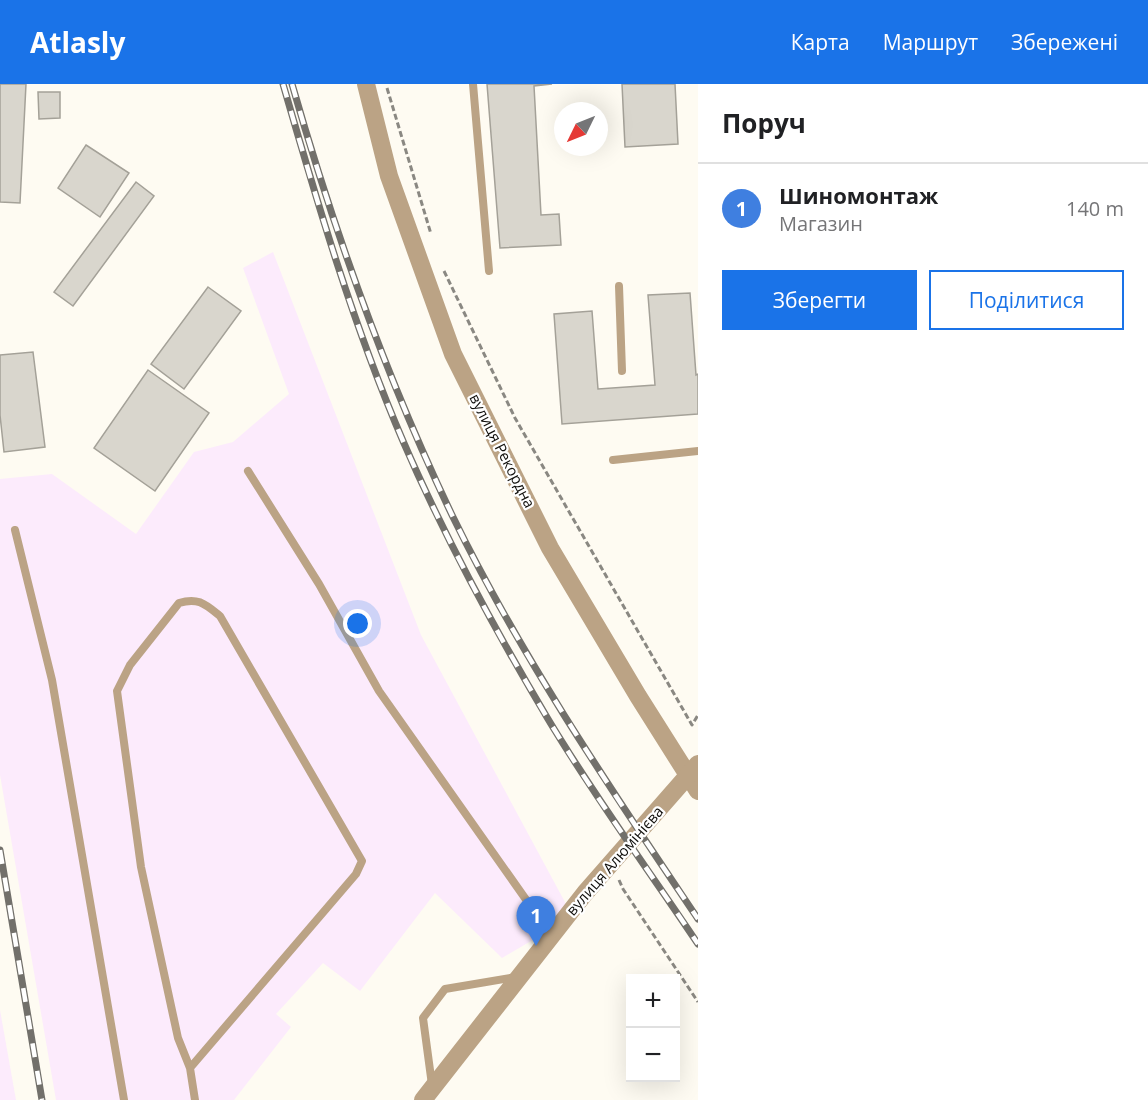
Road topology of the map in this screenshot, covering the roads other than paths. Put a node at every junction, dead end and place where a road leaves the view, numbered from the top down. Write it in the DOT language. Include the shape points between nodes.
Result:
graph roads {
  1 [pos="366,84"];
  2 [pos="473,84"];
  3 [pos="489,271"];
  4 [pos="620,286"];
  5 [pos="622,371"];
  6 [pos="698,452"];
  7 [pos="613,460"];
  8 [pos="248,471"];
  9 [pos="15,530"];
  10 [pos="694,778"];
  11 [pos="551,936"];
  12 [pos="520,976"];
  13 [pos="190,1068"];
  14 [pos="428,1094"];
  15 [pos="124,1100"];
  16 [pos="195,1100"];
  1 -- 10 [label="street, вулиця Рекордна" via="389,176 453,354 550,548"];
  2 -- 3 [label="lane"];
  4 -- 5 [label="lane"];
  6 -- 7 [label="lane"];
  8 -- 11 [label="lane" via="319,584 379,691"];
  9 -- 15 [label="lane" via="52,680"];
  10 -- 11 [label="street, вулиця Алюмінієва" via="612,861"];
  11 -- 12 [label="street, вулиця Алюмінієва"];
  12 -- 14 [label="street, вулиця Алюмінієва"];
  12 -- 14 [label="lane" via="445,989 423,1018"];
  13 -- 13 [label="lane" via="178,1038 141,867 117,691 130,665 179,603 190,600 201,601 220,616 362,861 356,874"];
  13 -- 16 [label="lane"];
}
